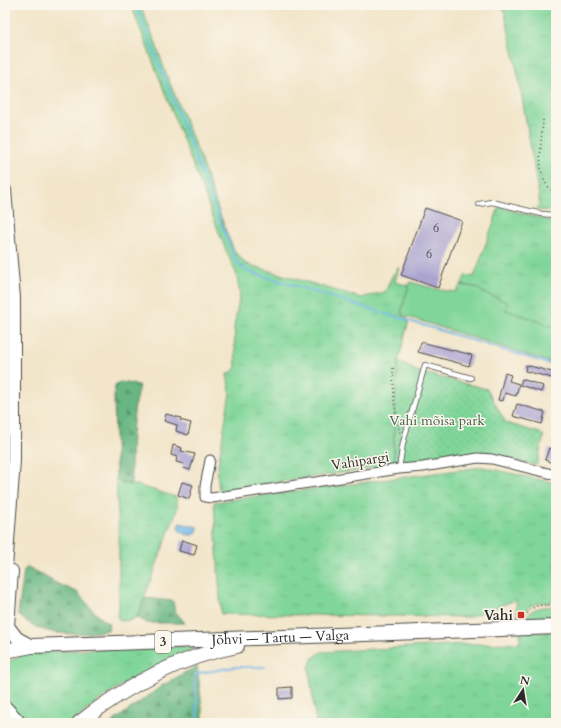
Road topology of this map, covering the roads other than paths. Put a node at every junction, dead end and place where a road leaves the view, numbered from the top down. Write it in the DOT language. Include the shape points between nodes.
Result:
graph roads {
  1 [pos="5,190"];
  2 [pos="479,204"];
  3 [pos="556,215"];
  4 [pos="472,378"];
  5 [pos="210,460"];
  6 [pos="399,469"];
  7 [pos="556,475"];
  8 [pos="8,549"];
  9 [pos="5,580"];
  10 [pos="556,627"];
  11 [pos="295,637"];
  12 [pos="32,646"];
  13 [pos="5,651"];
  14 [pos="100,707"];
  15 [pos="5,708"];
  16 [pos="19,723"];
  17 [pos="79,723"];
  18 [pos="83,723"];
  1 -- 8 [label="main road" via="14,298 14,461"];
  2 -- 3 [label="lane" via="492,202"];
  4 -- 6 [label="lane" via="425,365 403,443"];
  5 -- 6 [label="street, Vahipargi" via="205,496 212,498"];
  6 -- 7 [label="street, Vahipargi" via="478,458 492,459"];
  8 -- 9 [label="main road"];
  8 -- 12 [label="main road" via="12,561 8,626 17,638"];
  10 -- 11 [label="highway, Jõhvi — Tartu — Valga / 3"];
  11 -- 12 [label="highway, Jõhvi — Tartu — Valga / 3"];
  11 -- 14 [label="highway" via="200,654 126,689"];
  12 -- 13 [label="highway, Jõhvi — Tartu — Valga / 3"];
  14 -- 17 [label="highway"];
  14 -- 18 [label="highway"];
  15 -- 16 [label="highway"];
}
